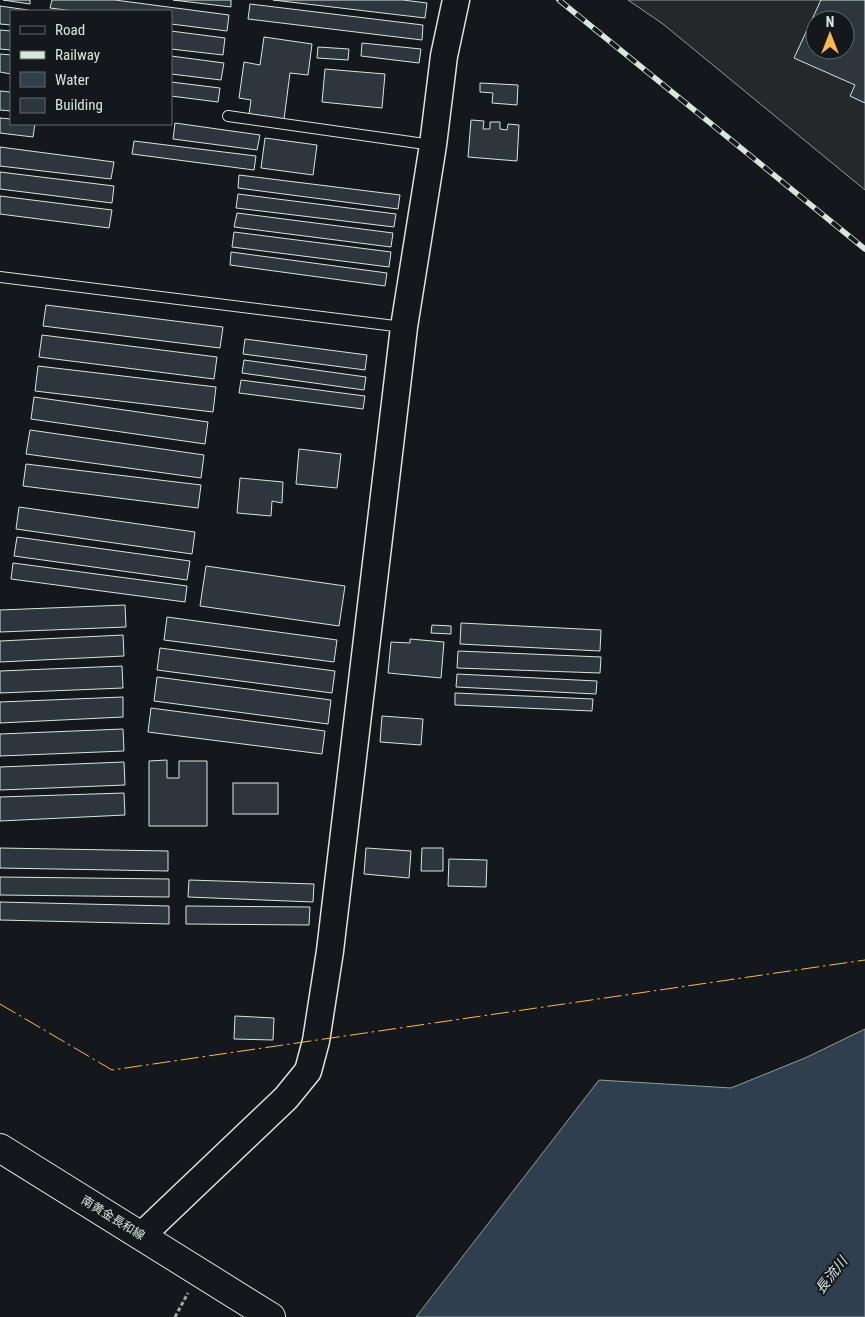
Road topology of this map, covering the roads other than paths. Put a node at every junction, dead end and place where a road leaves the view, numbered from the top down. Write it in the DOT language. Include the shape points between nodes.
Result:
graph roads {
  1 [pos="456,0"];
  2 [pos="228,116"];
  3 [pos="433,145"];
  4 [pos="0,277"];
  5 [pos="404,327"];
  6 [pos="0,1148"];
  7 [pos="142,1236"];
  8 [pos="271,1317"];
  1 -- 3 [label="street" via="444,56"];
  2 -- 3 [label="lane"];
  3 -- 5 [label="street"];
  4 -- 5 [label="lane"];
  5 -- 7 [label="street" via="330,951 308,1071 286,1098"];
  6 -- 7 [label="main road, 南黄金長和線"];
  7 -- 8 [label="main road, 南黄金長和線"];
}
